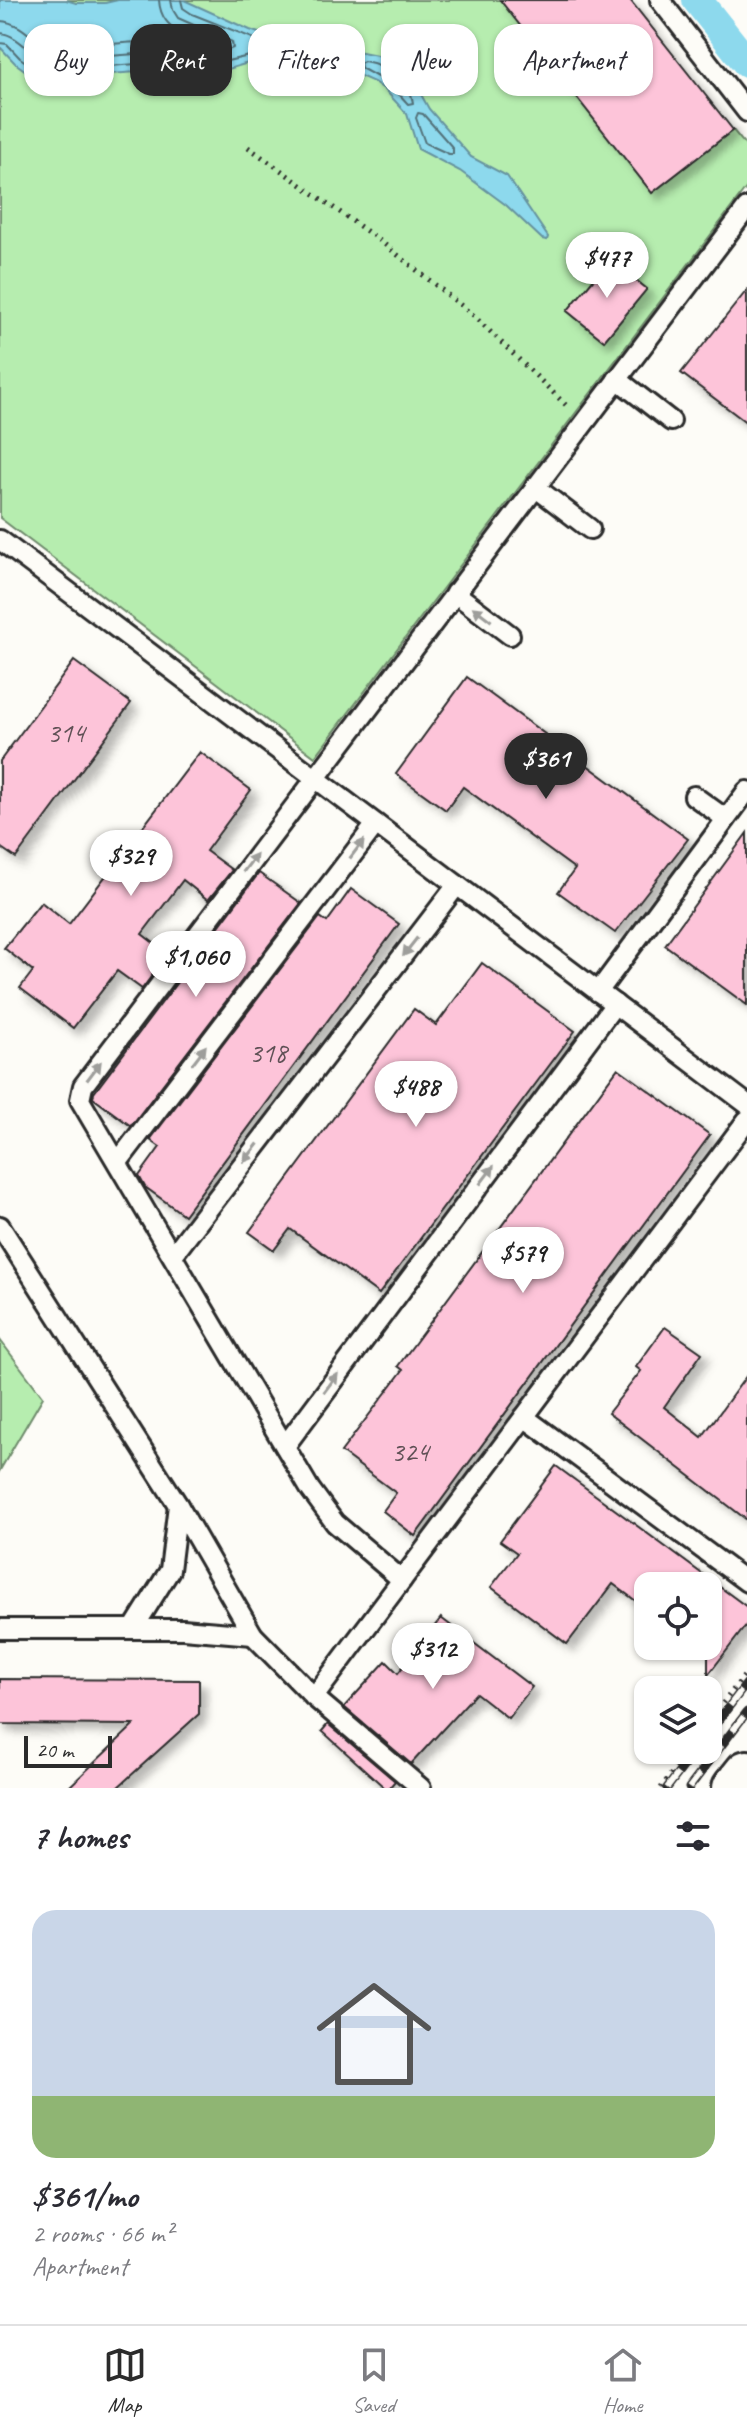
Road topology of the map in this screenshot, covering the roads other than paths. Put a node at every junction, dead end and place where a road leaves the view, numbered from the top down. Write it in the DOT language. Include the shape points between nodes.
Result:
graph roads {
  1 [pos="660,0"];
  2 [pos="747,112"];
  3 [pos="747,208"];
  4 [pos="617,379"];
  5 [pos="671,421"];
  6 [pos="535,487"];
  7 [pos="590,529"];
  8 [pos="0,540"];
  9 [pos="455,593"];
  10 [pos="510,635"];
  11 [pos="315,778"];
  12 [pos="747,791"];
  13 [pos="694,796"];
  14 [pos="726,819"];
  15 [pos="376,824"];
  16 [pos="457,885"];
  17 [pos="598,992"];
  18 [pos="615,1004"];
  19 [pos="747,1104"];
  20 [pos="747,1120"];
  21 [pos="118,1162"];
  22 [pos="0,1226"];
  23 [pos="173,1255"];
  24 [pos="524,1417"];
  25 [pos="285,1446"];
  26 [pos="178,1505"];
  27 [pos="402,1580"];
  28 [pos="747,1582"];
  29 [pos="0,1629"];
  30 [pos="133,1629"];
  31 [pos="253,1635"];
  32 [pos="314,1697"];
  33 [pos="747,1773"];
  34 [pos="421,1788"];
  35 [pos="735,1788"];
  1 -- 2 [label="lane"];
  3 -- 4 [label="lane"];
  4 -- 5 [label="lane"];
  4 -- 6 [label="lane"];
  6 -- 7 [label="lane"];
  6 -- 9 [label="lane"];
  8 -- 11 [label="lane"];
  10 -- 9 [label="lane, one-way"];
  9 -- 11 [label="lane"];
  11 -- 15 [label="lane"];
  21 -- 11 [label="lane, one-way" via="80,1100 83,1086"];
  12 -- 14 [label="lane"];
  13 -- 14 [label="lane"];
  14 -- 17 [label="lane"];
  15 -- 16 [label="lane"];
  21 -- 15 [label="lane, one-way"];
  16 -- 17 [label="lane"];
  16 -- 23 [label="lane, one-way"];
  17 -- 18 [label="lane"];
  18 -- 19 [label="lane"];
  25 -- 18 [label="lane, one-way"];
  20 -- 24 [label="lane"];
  21 -- 23 [label="lane"];
  22 -- 26 [label="lane"];
  23 -- 25 [label="lane"];
  24 -- 27 [label="lane"];
  24 -- 28 [label="lane"];
  25 -- 27 [label="lane" via="327,1514"];
  26 -- 30 [label="lane" via="170,1570"];
  26 -- 31 [label="lane"];
  27 -- 32 [label="lane"];
  29 -- 30 [label="lane"];
  30 -- 31 [label="lane"];
  31 -- 32 [label="lane"];
  32 -- 34 [label="lane"];
  33 -- 35 [label="main road"];
}
